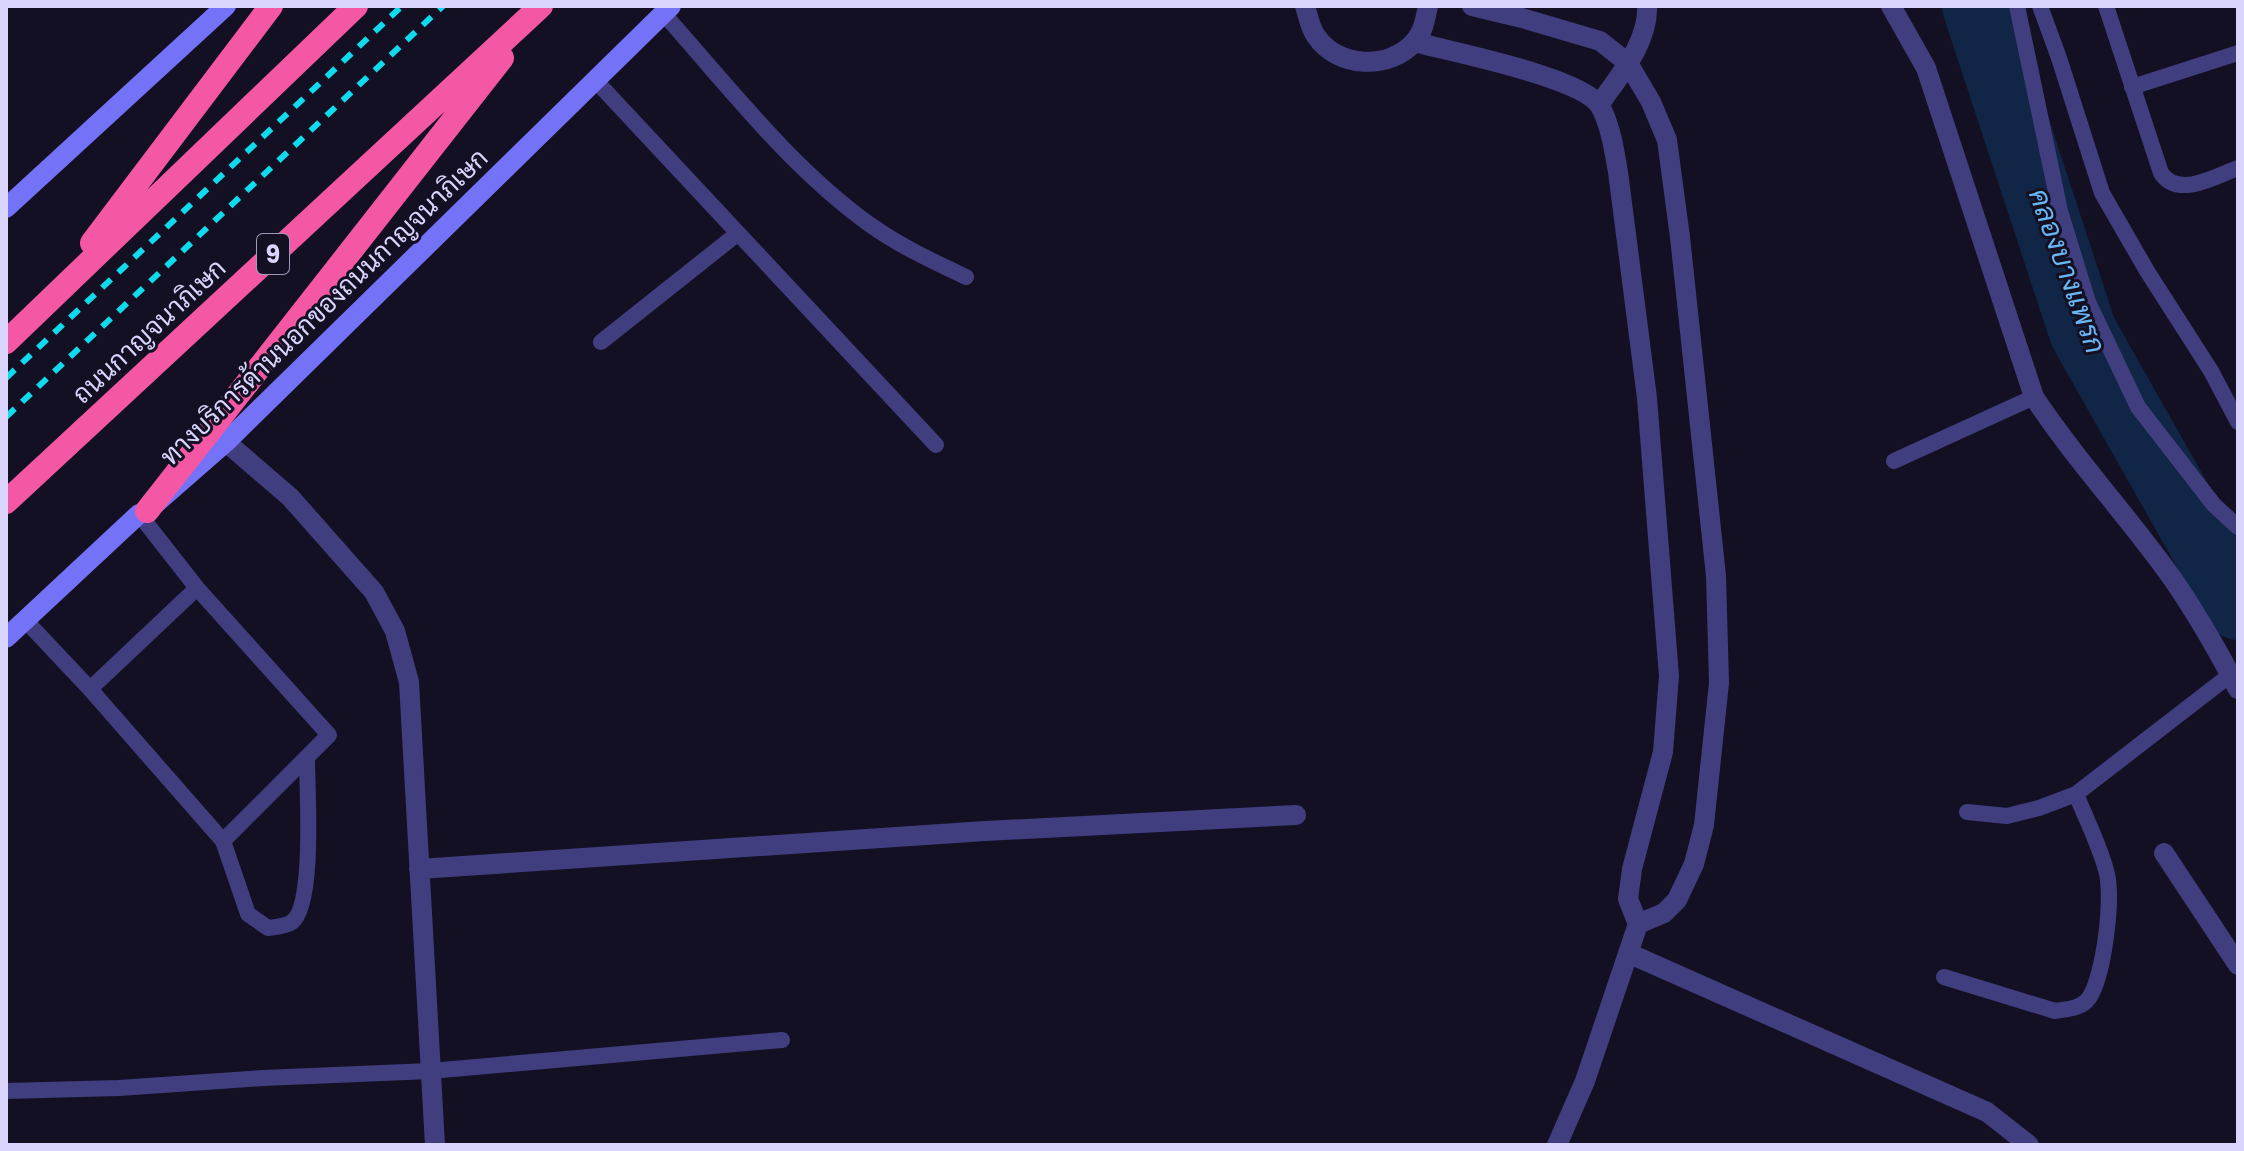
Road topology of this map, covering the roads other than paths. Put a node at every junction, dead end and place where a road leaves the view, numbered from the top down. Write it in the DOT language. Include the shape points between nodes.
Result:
graph roads {
  1 [pos="226,6"];
  2 [pos="271,6"];
  3 [pos="356,6"];
  4 [pos="542,6"];
  5 [pos="1305,6"];
  6 [pos="1428,6"];
  7 [pos="1472,6"];
  8 [pos="1647,6"];
  9 [pos="1891,6"];
  10 [pos="2017,6"];
  11 [pos="2040,6"];
  12 [pos="2106,6"];
  13 [pos="667,10"];
  14 [pos="1415,42"];
  15 [pos="2238,53"];
  16 [pos="1628,63"];
  17 [pos="595,80"];
  18 [pos="2132,87"];
  19 [pos="1599,105"];
  20 [pos="2238,168"];
  21 [pos="6,208"];
  22 [pos="737,234"];
  23 [pos="966,277"];
  24 [pos="47,303"];
  25 [pos="6,342"];
  26 [pos="601,342"];
  27 [pos="2034,397"];
  28 [pos="2238,422"];
  29 [pos="226,442"];
  30 [pos="936,445"];
  31 [pos="1894,461"];
  32 [pos="6,502"];
  33 [pos="143,512"];
  34 [pos="2238,527"];
  35 [pos="197,588"];
  36 [pos="25,620"];
  37 [pos="6,638"];
  38 [pos="2234,682"];
  39 [pos="90,689"];
  40 [pos="307,759"];
  41 [pos="2076,794"];
  42 [pos="1967,812"];
  43 [pos="1296,815"];
  44 [pos="223,841"];
  45 [pos="2164,853"];
  46 [pos="419,869"];
  47 [pos="1638,924"];
  48 [pos="1628,953"];
  49 [pos="2238,965"];
  50 [pos="1944,977"];
  51 [pos="782,1040"];
  52 [pos="430,1071"];
  53 [pos="6,1091"];
  54 [pos="435,1145"];
  55 [pos="1557,1145"];
  56 [pos="2029,1145"];
  1 -- 21 [label="main road"];
  2 -- 24 [label="highway"];
  3 -- 24 [label="highway"];
  4 -- 32 [label="highway, ถนนกาญจนาภิเษก / 9"];
  4 -- 33 [label="highway"];
  5 -- 14 [label="street" via="1316,36 1340,58 1372,63 1403,53"];
  6 -- 14 [label="street"];
  7 -- 16 [label="street" via="1600,41"];
  8 -- 16 [label="street" via="1648,22"];
  9 -- 27 [label="street" via="1926,68"];
  10 -- 34 [label="lane" via="2060,211 2088,302 2138,407 2214,505"];
  11 -- 28 [label="lane" via="2102,193"];
  12 -- 18 [label="lane"];
  13 -- 17 [label="main road, ทางบริการด้านนอกของถนนกาญจนาภิเษก"];
  13 -- 23 [label="lane" via="768,132 832,195 906,248"];
  14 -- 19 [label="street" via="1544,74"];
  15 -- 18 [label="lane"];
  16 -- 19 [label="street"];
  16 -- 47 [label="street" via="1667,140 1716,576 1719,683 1704,825 1694,864 1677,900 1664,913"];
  17 -- 22 [label="lane"];
  17 -- 29 [label="main road, ทางบริการด้านนอกของถนนกาญจนาภิเษก"];
  18 -- 20 [label="lane" via="2166,181 2186,186"];
  19 -- 47 [label="street" via="1618,172 1647,398 1669,676 1663,752 1628,899"];
  22 -- 26 [label="lane"];
  22 -- 30 [label="lane"];
  24 -- 25 [label="highway"];
  27 -- 31 [label="lane"];
  27 -- 38 [label="street" via="2170,576"];
  29 -- 33 [label="main road, ทางบริการด้านนอกของถนนกาญจนาภิเษก"];
  29 -- 46 [label="street" via="290,497 374,592 395,631 409,682"];
  33 -- 35 [label="lane"];
  33 -- 36 [label="main road, ทางบริการด้านนอกของถนนกาญจนาภิเษก"];
  35 -- 39 [label="lane"];
  35 -- 40 [label="lane" via="329,735"];
  36 -- 37 [label="main road, ทางบริการด้านนอกของถนนกาญจนาภิเษก"];
  36 -- 39 [label="lane"];
  38 -- 41 [label="lane"];
  39 -- 44 [label="lane"];
  40 -- 44 [label="lane"];
  40 -- 44 [label="lane" via="307,879 304,905 292,922 268,928 248,914"];
  41 -- 42 [label="lane" via="2007,816"];
  41 -- 50 [label="lane" via="2107,872 2111,909 2087,1001 2055,1011"];
  43 -- 46 [label="street"];
  45 -- 49 [label="street"];
  46 -- 52 [label="street"];
  47 -- 48 [label="street"];
  48 -- 55 [label="street" via="1585,1081"];
  48 -- 56 [label="street" via="1987,1112"];
  51 -- 52 [label="lane"];
  52 -- 53 [label="lane"];
  52 -- 54 [label="street"];
}
